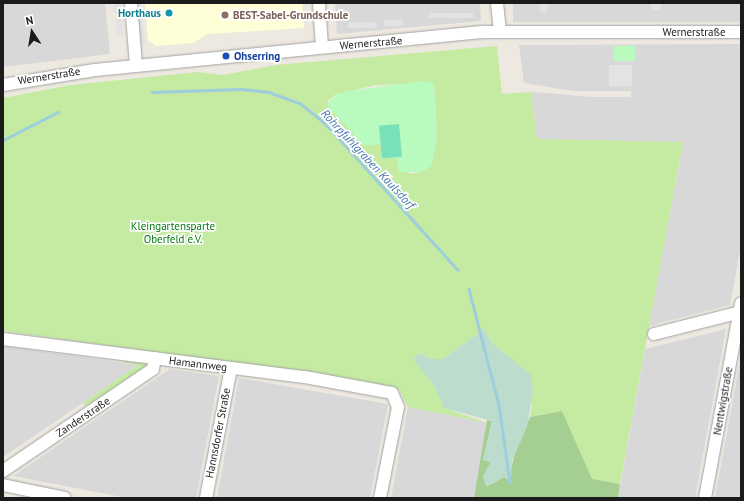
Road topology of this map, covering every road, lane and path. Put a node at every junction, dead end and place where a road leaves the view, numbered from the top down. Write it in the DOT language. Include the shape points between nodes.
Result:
graph roads {
  1 [pos="132,3"];
  2 [pos="319,3"];
  3 [pos="497,3"];
  4 [pos="500,32"];
  5 [pos="741,32"];
  6 [pos="322,47"];
  7 [pos="136,65"];
  8 [pos="3,84"];
  9 [pos="740,310"];
  10 [pos="654,334"];
  11 [pos="3,339"];
  12 [pos="155,358"];
  13 [pos="231,368"];
  14 [pos="3,471"];
  15 [pos="3,485"];
  16 [pos="23,494"];
  17 [pos="66,498"];
  18 [pos="206,498"];
  19 [pos="380,498"];
  20 [pos="705,498"];
  1 -- 7 [label="street"];
  2 -- 6 [label="street"];
  3 -- 4 [label="street"];
  4 -- 5 [label="street, Wernerstraße"];
  4 -- 6 [label="street, Wernerstraße"];
  6 -- 7 [label="street, Wernerstraße"];
  7 -- 8 [label="street, Wernerstraße"];
  9 -- 10 [label="street"];
  9 -- 20 [label="street, Nentwigstraße"];
  11 -- 12 [label="street, Hamannweg"];
  12 -- 13 [label="street, Hamannweg"];
  12 -- 14 [label="street, Zanderstraße" via="153,369"];
  13 -- 18 [label="street, Hannsdorfer Straße"];
  13 -- 19 [label="street, Hamannweg" via="392,393 398,408"];
  15 -- 16 [label="street"];
  16 -- 17 [label="street"];
}
